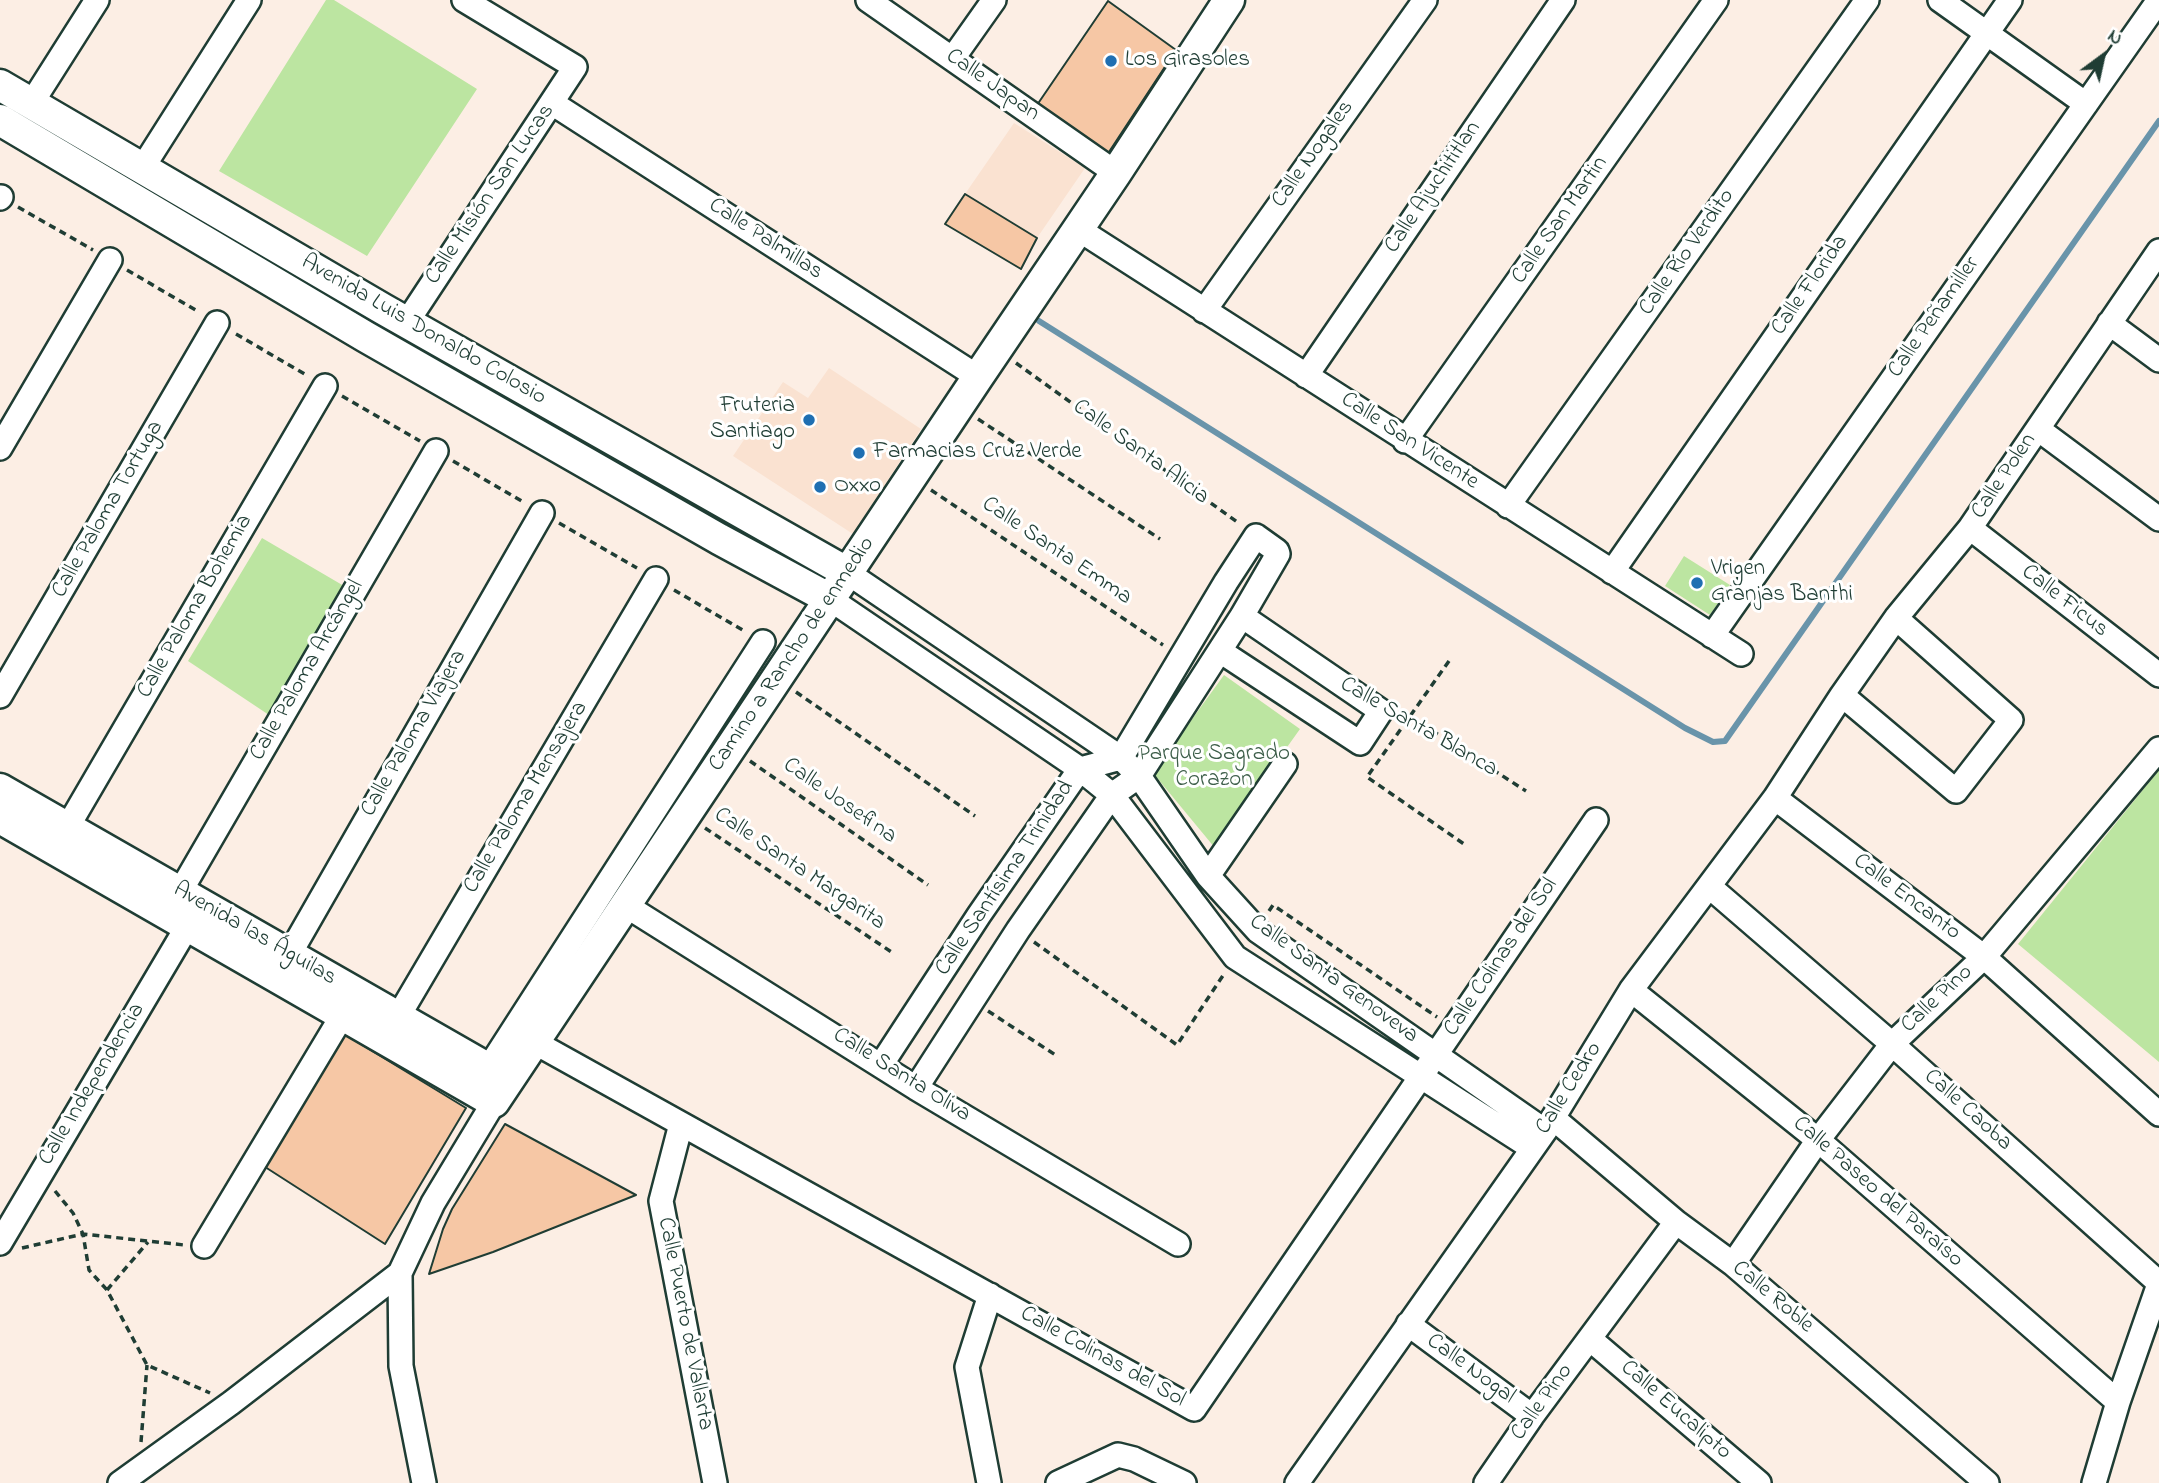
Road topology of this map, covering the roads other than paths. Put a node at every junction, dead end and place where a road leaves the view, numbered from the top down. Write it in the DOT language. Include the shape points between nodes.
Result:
graph roads {
  1 [pos="97,0"];
  2 [pos="249,0"];
  3 [pos="464,0"];
  4 [pos="868,0"];
  5 [pos="993,0"];
  6 [pos="1229,0"];
  7 [pos="1425,0"];
  8 [pos="1563,0"];
  9 [pos="1716,0"];
  10 [pos="1867,0"];
  11 [pos="1940,0"];
  12 [pos="2010,0"];
  13 [pos="2159,0"];
  14 [pos="1987,34"];
  15 [pos="953,58"];
  16 [pos="0,85"];
  17 [pos="552,103"];
  18 [pos="31,104"];
  19 [pos="2086,104"];
  20 [pos="0,120"];
  21 [pos="143,167"];
  22 [pos="1116,173"];
  23 [pos="1078,229"];
  24 [pos="2159,251"];
  25 [pos="110,260"];
  26 [pos="1204,311"];
  27 [pos="395,315"];
  28 [pos="217,323"];
  29 [pos="2109,323"];
  30 [pos="366,337"];
  31 [pos="2159,360"];
  32 [pos="1306,376"];
  33 [pos="978,377"];
  34 [pos="325,386"];
  35 [pos="2038,429"];
  36 [pos="1405,441"];
  37 [pos="0,448"];
  38 [pos="436,451"];
  39 [pos="1508,506"];
  40 [pos="542,513"];
  41 [pos="2159,519"];
  42 [pos="1970,528"];
  43 [pos="1612,572"];
  44 [pos="848,573"];
  45 [pos="656,579"];
  46 [pos="830,599"];
  47 [pos="1242,616"];
  48 [pos="1896,618"];
  49 [pos="1712,636"];
  50 [pos="763,642"];
  51 [pos="1220,651"];
  52 [pos="1741,654"];
  53 [pos="2159,675"];
  54 [pos="1842,695"];
  55 [pos="0,696"];
  56 [pos="2159,748"];
  57 [pos="1121,758"];
  58 [pos="1285,764"];
  59 [pos="1080,769"];
  60 [pos="1139,776"];
  61 [pos="0,789"];
  62 [pos="1112,795"];
  63 [pos="1775,798"];
  64 [pos="1596,820"];
  65 [pos="3,828"];
  66 [pos="67,828"];
  67 [pos="1208,876"];
  68 [pos="1710,887"];
  69 [pos="180,892"];
  70 [pos="625,905"];
  71 [pos="187,927"];
  72 [pos="289,955"];
  73 [pos="1984,957"];
  74 [pos="1631,990"];
  75 [pos="342,1016"];
  76 [pos="398,1017"];
  77 [pos="534,1042"];
  78 [pos="1892,1044"];
  79 [pos="1436,1055"];
  80 [pos="881,1065"];
  81 [pos="1421,1078"];
  82 [pos="497,1084"];
  83 [pos="916,1088"];
  84 [pos="2159,1114"];
  85 [pos="681,1124"];
  86 [pos="1543,1132"];
  87 [pos="1818,1140"];
  88 [pos="1676,1222"];
  89 [pos="1178,1244"];
  90 [pos="204,1246"];
  91 [pos="6,1247"];
  92 [pos="1733,1264"];
  93 [pos="400,1273"];
  94 [pos="2159,1284"];
  95 [pos="990,1295"];
  96 [pos="1408,1324"];
  97 [pos="1590,1339"];
  98 [pos="2118,1402"];
  99 [pos="1532,1416"];
  100 [pos="120,1483"];
  101 [pos="424,1483"];
  102 [pos="715,1483"];
  103 [pos="989,1483"];
  104 [pos="1058,1483"];
  105 [pos="1184,1483"];
  106 [pos="1297,1483"];
  107 [pos="1486,1483"];
  108 [pos="1759,1483"];
  109 [pos="1987,1483"];
  110 [pos="2094,1483"];
  1 -- 18 [label="street"];
  2 -- 21 [label="street"];
  3 -- 17 [label="street, Calle Misión San Lucas" via="575,67"];
  4 -- 15 [label="street, Calle Japan"];
  5 -- 15 [label="street"];
  6 -- 22 [label="street, Camino a Rancho de enmedio"];
  7 -- 26 [label="street, Calle Nogales"];
  8 -- 32 [label="street, Calle Ajuchititlan"];
  9 -- 36 [label="street, Calle San Martin"];
  10 -- 39 [label="street, Calle Río Verdito"];
  11 -- 14 [label="street"];
  12 -- 14 [label="street, Calle Florida"];
  13 -- 19 [label="street, Calle Peñamiller"];
  14 -- 19 [label="street"];
  14 -- 43 [label="street, Calle Florida"];
  15 -- 22 [label="street, Calle Japan"];
  16 -- 18 [label="street, Avenida Luis Donaldo Colosio"];
  17 -- 27 [label="street, Calle Misión San Lucas"];
  17 -- 33 [label="street, Calle Palmillas"];
  18 -- 21 [label="street, Avenida Luis Donaldo Colosio"];
  19 -- 49 [label="street, Calle Peñamiller"];
  20 -- 30 [label="street, Avenida Luis Donaldo Colosio"];
  21 -- 27 [label="street, Avenida Luis Donaldo Colosio"];
  22 -- 23 [label="street, Camino a Rancho de enmedio"];
  23 -- 26 [label="street, Calle San Vicente"];
  23 -- 33 [label="street, Camino a Rancho de enmedio"];
  24 -- 29 [label="street, Calle Polen"];
  25 -- 37 [label="street"];
  26 -- 32 [label="street, Calle San Vicente"];
  27 -- 30 [label="street"];
  27 -- 44 [label="street, Avenida Luis Donaldo Colosio"];
  28 -- 55 [label="street, Calle Paloma Tortuga"];
  29 -- 31 [label="street"];
  29 -- 35 [label="street, Calle Polen"];
  30 -- 46 [label="street, Avenida Luis Donaldo Colosio"];
  32 -- 36 [label="street, Calle San Vicente"];
  33 -- 44 [label="street, Camino a Rancho de enmedio"];
  34 -- 66 [label="street, Calle Paloma Bohemia"];
  35 -- 41 [label="street"];
  35 -- 42 [label="street, Calle Polen"];
  36 -- 39 [label="street, Calle San Vicente"];
  38 -- 69 [label="street, Calle Paloma Arcángel"];
  39 -- 43 [label="street, Calle San Vicente"];
  40 -- 72 [label="street, Calle Paloma Viajera"];
  42 -- 48 [label="street, Calle Polen"];
  42 -- 53 [label="street, Calle Ficus"];
  43 -- 49 [label="street, Calle San Vicente"];
  44 -- 46 [label="street, Camino a Rancho de enmedio"];
  44 -- 57 [label="street, Calle Santa Genoveva"];
  45 -- 76 [label="street, Calle Paloma Mensajera"];
  46 -- 59 [label="street, Calle Santa Genoveva"];
  46 -- 70 [label="street, Camino a Rancho de enmedio"];
  47 -- 51 [label="street, Calle Santísima Trinidad"];
  47 -- 51 [label="street, Calle Santa Blanca" via="1381,711 1360,743"];
  47 -- 57 [label="street, Calle Santísima Trinidad" via="1277,558 1277,551 1256,536"];
  48 -- 54 [label="street, Calle Polen"];
  48 -- 54 [label="street" via="2011,720 1956,791"];
  49 -- 52 [label="street, Calle San Vicente"];
  50 -- 82 [label="street"];
  51 -- 60 [label="street, Calle Santísima Trinidad"];
  54 -- 63 [label="street, Calle Cedro"];
  56 -- 73 [label="street, Calle Pino"];
  57 -- 59 [label="street, Calle Santísima Trinidad"];
  57 -- 60 [label="street, Calle Santa Genoveva"];
  58 -- 67 [label="street"];
  59 -- 62 [label="street, Calle Santa Genoveva"];
  59 -- 80 [label="street, Calle Santísima Trinidad"];
  60 -- 62 [label="street, Calle Santísima Trinidad"];
  60 -- 67 [label="street, Calle Santa Genoveva"];
  61 -- 66 [label="street, Avenida las Águilas"];
  62 -- 81 [label="street, Calle Santa Genoveva" via="1235,957"];
  62 -- 83 [label="street, Calle Santísima Trinidad"];
  63 -- 68 [label="street, Calle Cedro"];
  63 -- 73 [label="street, Calle Encanto"];
  64 -- 79 [label="street, Calle Colinas del Sol"];
  65 -- 71 [label="street, Avenida las Águilas"];
  66 -- 69 [label="street, Avenida las Águilas"];
  67 -- 79 [label="street, Calle Santa Genoveva" via="1258,931"];
  68 -- 74 [label="street, Calle Cedro"];
  68 -- 78 [label="street, Calle Caoba"];
  69 -- 72 [label="street, Avenida las Águilas"];
  70 -- 77 [label="street, Camino a Rancho de enmedio"];
  70 -- 80 [label="street, Calle Santa Oliva"];
  71 -- 75 [label="street, Avenida las Águilas"];
  71 -- 91 [label="street, Calle Independencia" via="40,1174"];
  72 -- 76 [label="street, Avenida las Águilas"];
  73 -- 78 [label="street, Calle Pino"];
  73 -- 84 [label="street, Calle Encanto"];
  74 -- 86 [label="street, Calle Cedro"];
  74 -- 87 [label="street, Calle Paseo del Paraíso"];
  75 -- 82 [label="street, Avenida las Águilas"];
  75 -- 90 [label="street"];
  76 -- 82 [label="street, Avenida las Águilas"];
  77 -- 82 [label="street, Camino a Rancho de enmedio"];
  77 -- 85 [label="street, Calle Colinas del Sol"];
  78 -- 87 [label="street, Calle Pino"];
  78 -- 94 [label="street, Calle Caoba"];
  79 -- 81 [label="street, Calle Colinas del Sol"];
  79 -- 86 [label="street, Calle Santa Genoveva"];
  80 -- 83 [label="street, Calle Santa Oliva"];
  81 -- 86 [label="street, Calle Santa Genoveva"];
  81 -- 95 [label="street, Calle Colinas del Sol" via="1194,1409"];
  82 -- 93 [label="street"];
  83 -- 89 [label="street, Calle Santa Oliva"];
  85 -- 95 [label="street, Calle Colinas del Sol"];
  85 -- 102 [label="street, Calle Puerto de Vallarta" via="661,1201"];
  86 -- 88 [label="street, Calle Roble"];
  86 -- 96 [label="street, Calle Cedro"];
  87 -- 92 [label="street, Calle Pino"];
  87 -- 98 [label="street, Calle Paseo del Paraíso"];
  88 -- 92 [label="street, Calle Roble"];
  88 -- 97 [label="street, Calle Pino"];
  92 -- 109 [label="street, Calle Roble"];
  93 -- 100 [label="street"];
  93 -- 101 [label="street" via="401,1366"];
  94 -- 98 [label="street"];
  95 -- 103 [label="street" via="968,1367"];
  96 -- 99 [label="street, Calle Nogal"];
  96 -- 106 [label="street, Calle Cedro"];
  97 -- 99 [label="street, Calle Pino"];
  97 -- 108 [label="street, Calle Eucalipto"];
  98 -- 110 [label="street"];
  99 -- 107 [label="street, Calle Pino"];
  104 -- 105 [label="street" via="1118,1455"];
}
